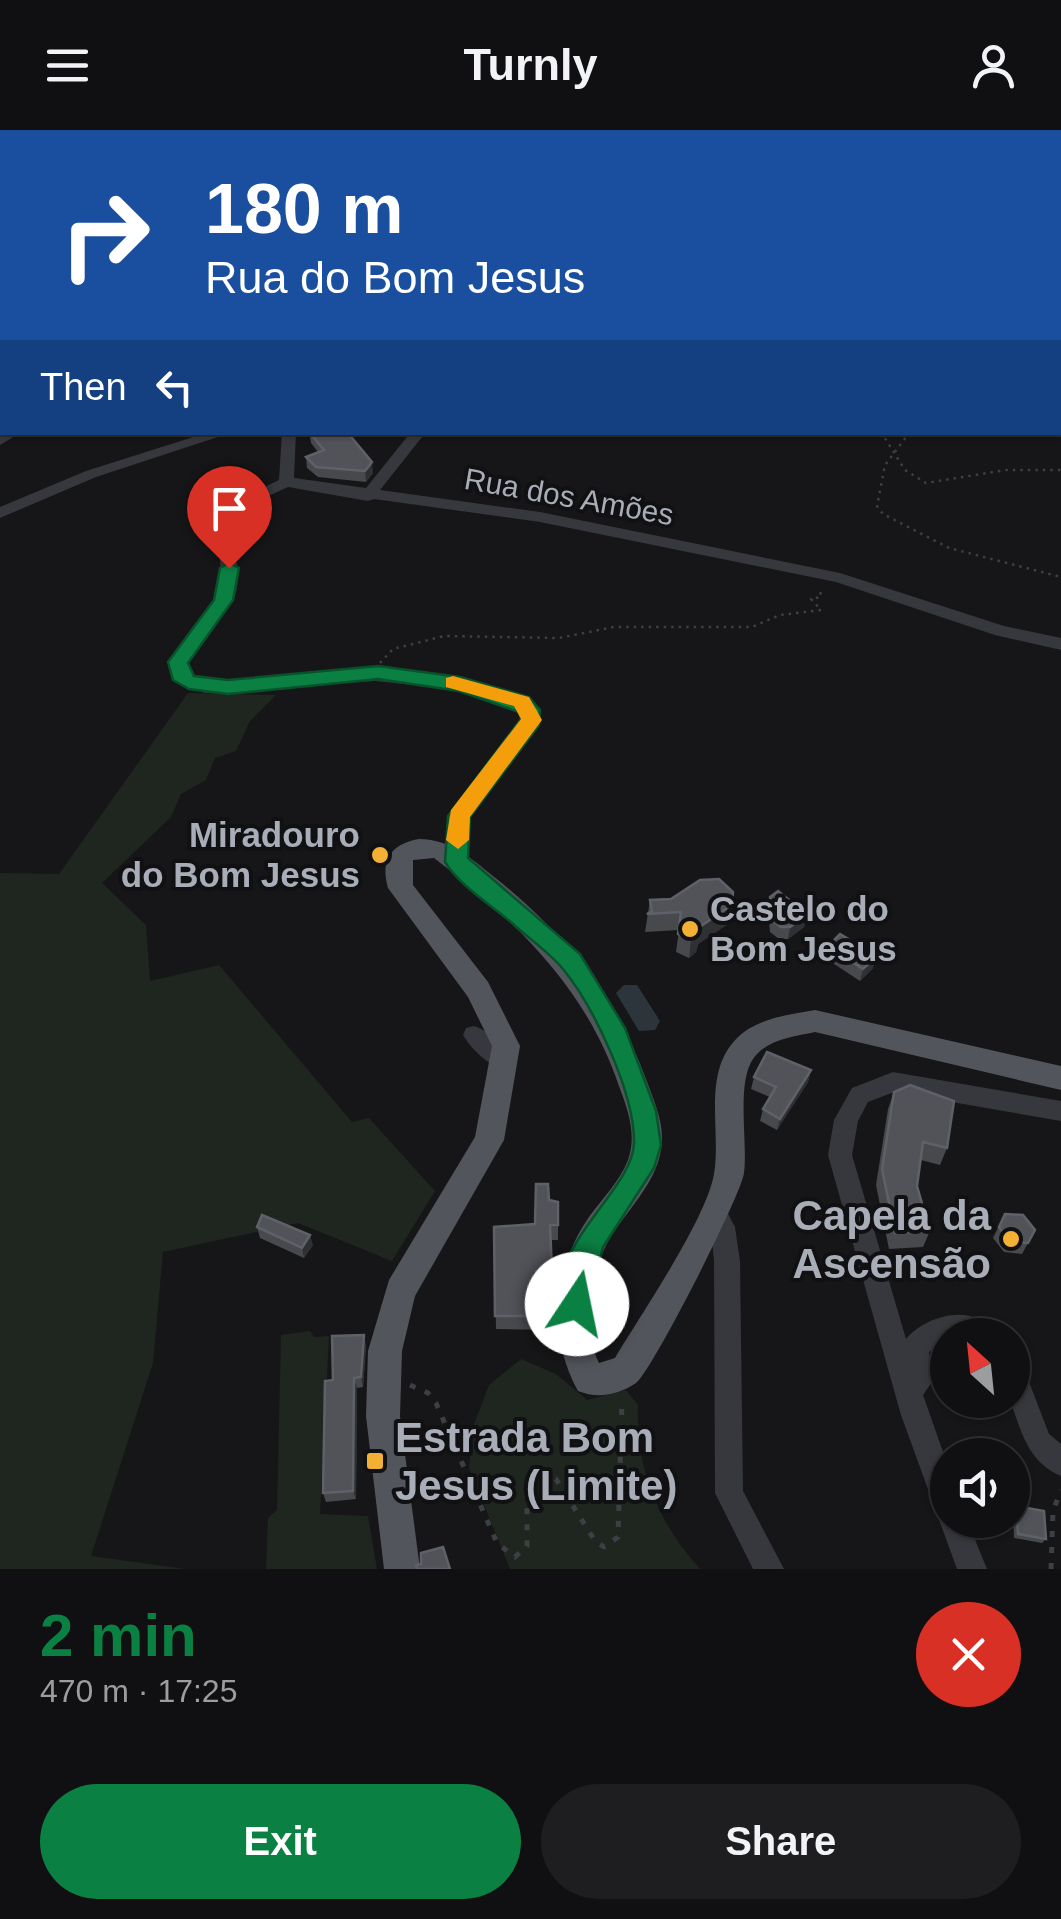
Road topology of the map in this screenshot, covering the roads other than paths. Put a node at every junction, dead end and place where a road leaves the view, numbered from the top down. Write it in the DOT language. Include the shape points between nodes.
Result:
graph roads {
  1 [pos="216,435"];
  2 [pos="289,435"];
  3 [pos="417,435"];
  4 [pos="286,482"];
  5 [pos="368,496"];
  6 [pos="0,513"];
  7 [pos="1061,644"];
  8 [pos="456,862"];
  9 [pos="474,1034"];
  10 [pos="504,1061"];
  11 [pos="1061,1078"];
  12 [pos="1061,1111"];
  13 [pos="715,1214"];
  14 [pos="930,1335"];
  15 [pos="908,1389"];
  16 [pos="1030,1418"];
  17 [pos="930,1453"];
  18 [pos="1061,1462"];
  19 [pos="960,1538"];
  20 [pos="402,1569"];
  21 [pos="769,1569"];
  22 [pos="972,1569"];
  1 -- 6 [label="street" via="91,474"];
  2 -- 4 [label="street"];
  3 -- 5 [label="street"];
  4 -- 5 [label="street, Rua dos Amões"];
  4 -- 8 [label="street" via="244,502 225,520 229,584 184,650 180,675 204,687 228,687 378,672 522,702 531,720 459,816"];
  5 -- 7 [label="street, Rua dos Amões" via="540,517 840,578"];
  8 -- 10 [label="main road" via="442,850 417,848 398,859 395,872 478,990 506,1046"];
  8 -- 13 [label="main road" via="571,961 632,1075 648,1145 641,1168 591,1241 580,1275 574,1333 577,1361 590,1379 626,1370"];
  9 -- 10 [label="street"];
  10 -- 20 [label="main road" via="490,1140 400,1291 386,1351 392,1516"];
  11 -- 13 [label="main road" via="854,1028 815,1022 774,1029 740,1053 732,1077 729,1175"];
  12 -- 15 [label="street" via="893,1082 860,1095 846,1120 840,1155"];
  13 -- 21 [label="street" via="727,1261 730,1493"];
  14 -- 15 [label="street" via="915,1348 919,1382"];
  15 -- 17 [label="street"];
  16 -- 18 [label="street" via="1039,1444"];
  19 -- 22 [label="street"];
}
